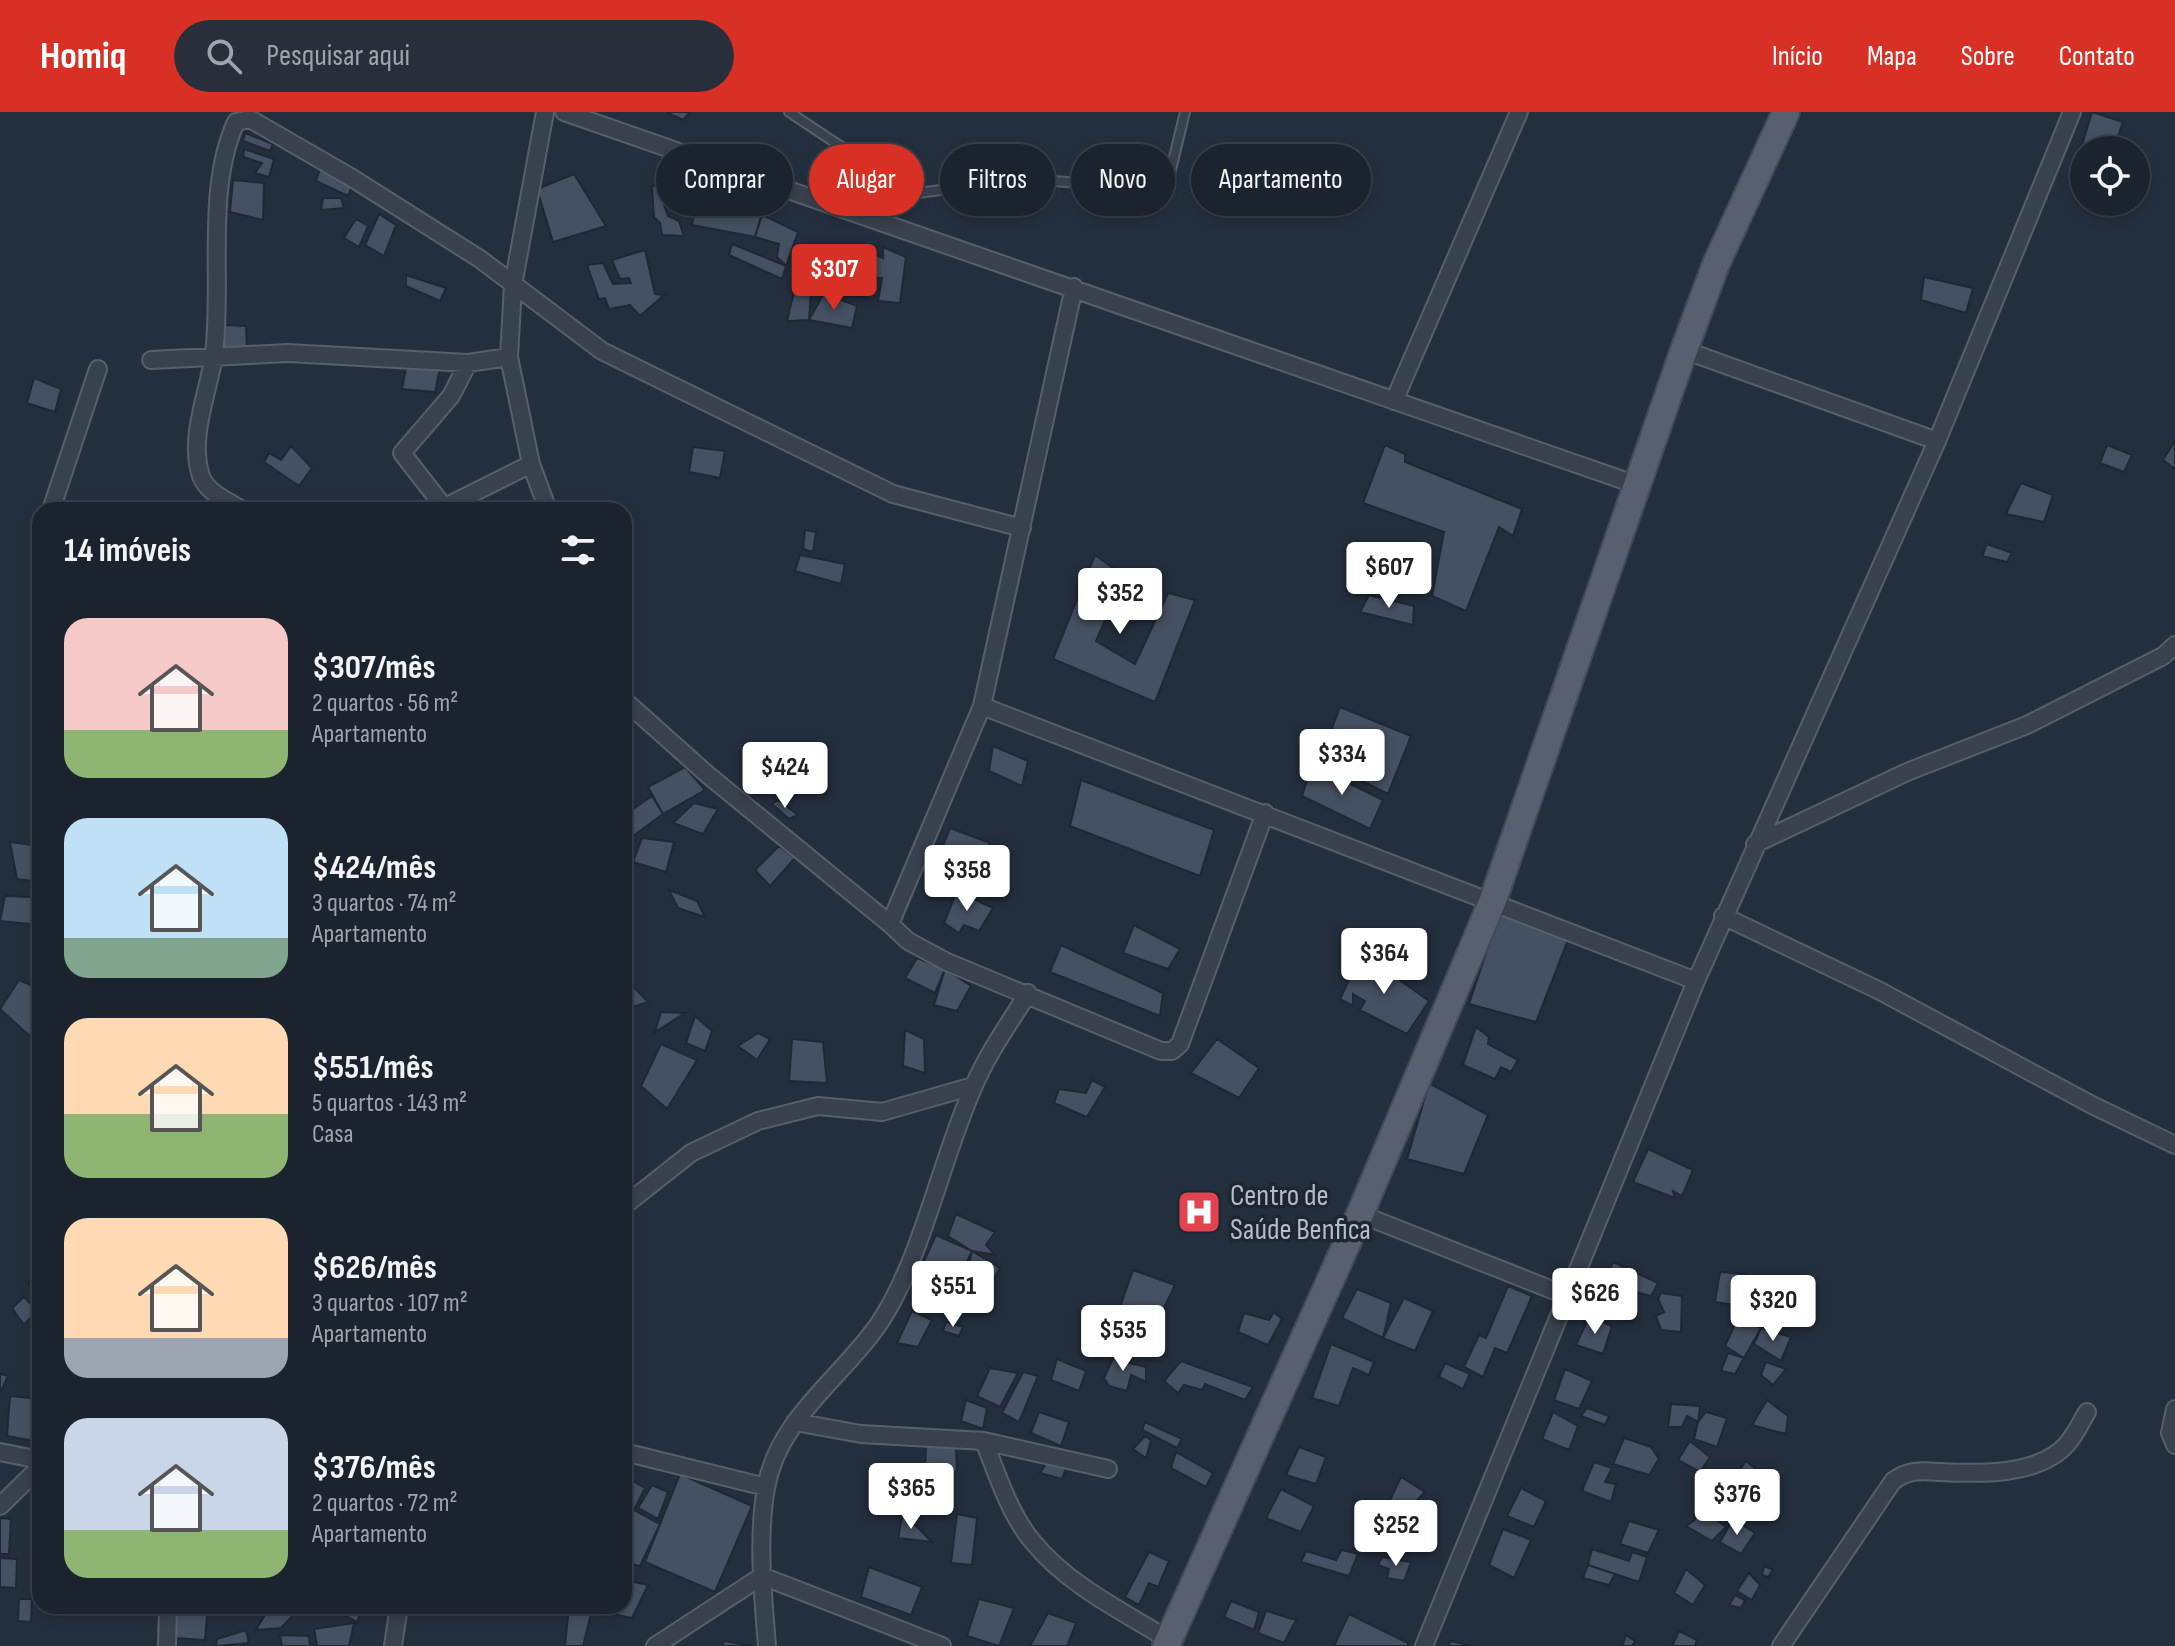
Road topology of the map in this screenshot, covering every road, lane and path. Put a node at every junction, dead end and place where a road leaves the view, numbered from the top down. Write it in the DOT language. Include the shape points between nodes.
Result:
graph roads {
  1 [pos="545,112"];
  2 [pos="564,112"];
  3 [pos="789,112"];
  4 [pos="1185,112"];
  5 [pos="1519,112"];
  6 [pos="1786,112"];
  7 [pos="2072,112"];
  8 [pos="513,285"];
  9 [pos="1074,287"];
  10 [pos="1684,350"];
  11 [pos="214,355"];
  12 [pos="509,357"];
  13 [pos="151,360"];
  14 [pos="468,363"];
  15 [pos="98,369"];
  16 [pos="1394,401"];
  17 [pos="1937,441"];
  18 [pos="531,464"];
  19 [pos="1637,485"];
  20 [pos="54,502"];
  21 [pos="229,502"];
  22 [pos="436,502"];
  23 [pos="455,502"];
  24 [pos="545,502"];
  25 [pos="1022,528"];
  26 [pos="2175,645"];
  27 [pos="982,706"];
  28 [pos="632,707"];
  29 [pos="1265,813"];
  30 [pos="1755,844"];
  31 [pos="1493,900"];
  32 [pos="1723,916"];
  33 [pos="890,924"];
  34 [pos="1696,981"];
  35 [pos="1028,993"];
  36 [pos="973,1086"];
  37 [pos="2175,1145"];
  38 [pos="632,1200"];
  39 [pos="1360,1214"];
  40 [pos="1570,1297"];
  41 [pos="2175,1409"];
  42 [pos="2087,1412"];
  43 [pos="795,1422"];
  44 [pos="984,1441"];
  45 [pos="2175,1445"];
  46 [pos="0,1452"];
  47 [pos="632,1454"];
  48 [pos="32,1458"];
  49 [pos="1108,1469"];
  50 [pos="32,1475"];
  51 [pos="766,1487"];
  52 [pos="0,1506"];
  53 [pos="762,1576"];
  54 [pos="168,1614"];
  55 [pos="398,1614"];
  56 [pos="1167,1643"];
  57 [pos="167,1646"];
  58 [pos="393,1646"];
  59 [pos="655,1646"];
  60 [pos="767,1646"];
  61 [pos="942,1646"];
  62 [pos="1424,1646"];
  63 [pos="1781,1646"];
  1 -- 8 [label="street"];
  2 -- 9 [label="street"];
  3 -- 4 [label="lane" via="918,193 1024,179 1126,186 1169,178"];
  5 -- 16 [label="street"];
  6 -- 10 [label="main road" via="1716,264"];
  7 -- 17 [label="street"];
  8 -- 11 [label="street" via="365,186 250,119 236,122 219,199"];
  8 -- 12 [label="street"];
  8 -- 25 [label="street" via="602,351 800,451 893,494"];
  9 -- 16 [label="street"];
  9 -- 25 [label="street"];
  10 -- 17 [label="street"];
  10 -- 19 [label="main road"];
  11 -- 13 [label="street"];
  11 -- 14 [label="street" via="288,353"];
  11 -- 21 [label="street" via="201,412 198,464 206,487"];
  12 -- 14 [label="street"];
  12 -- 18 [label="street"];
  14 -- 22 [label="street" via="451,396 402,453"];
  15 -- 20 [label="street"];
  16 -- 19 [label="street"];
  17 -- 30 [label="street"];
  18 -- 23 [label="street"];
  18 -- 24 [label="street"];
  19 -- 31 [label="main road"];
  25 -- 27 [label="street"];
  26 -- 30 [label="street" via="2027,725 1907,772"];
  27 -- 29 [label="street"];
  27 -- 33 [label="street"];
  28 -- 33 [label="street"];
  29 -- 31 [label="street"];
  29 -- 35 [label="street" via="1180,1044 1172,1051 1161,1051"];
  30 -- 32 [label="street"];
  31 -- 34 [label="street"];
  31 -- 39 [label="main road"];
  32 -- 34 [label="street"];
  32 -- 37 [label="street" via="1880,991"];
  33 -- 35 [label="street" via="908,941 947,962"];
  34 -- 40 [label="street"];
  35 -- 36 [label="street"];
  36 -- 38 [label="street" via="882,1112 818,1106 758,1121 691,1153"];
  36 -- 43 [label="street" via="882,1319"];
  39 -- 40 [label="street"];
  39 -- 56 [label="main road"];
  40 -- 62 [label="street"];
  41 -- 45 [label="street" via="2170,1433"];
  42 -- 63 [label="street" via="2066,1445 2048,1458 1989,1473 1905,1472 1893,1481"];
  43 -- 44 [label="street" via="861,1434"];
  43 -- 51 [label="street"];
  44 -- 49 [label="street"];
  44 -- 56 [label="street" via="1032,1541 1084,1588"];
  46 -- 48 [label="street"];
  47 -- 51 [label="street"];
  50 -- 52 [label="street"];
  51 -- 53 [label="street"];
  53 -- 59 [label="street"];
  53 -- 60 [label="street"];
  53 -- 61 [label="street"];
  54 -- 57 [label="street"];
  55 -- 58 [label="street"];
}
